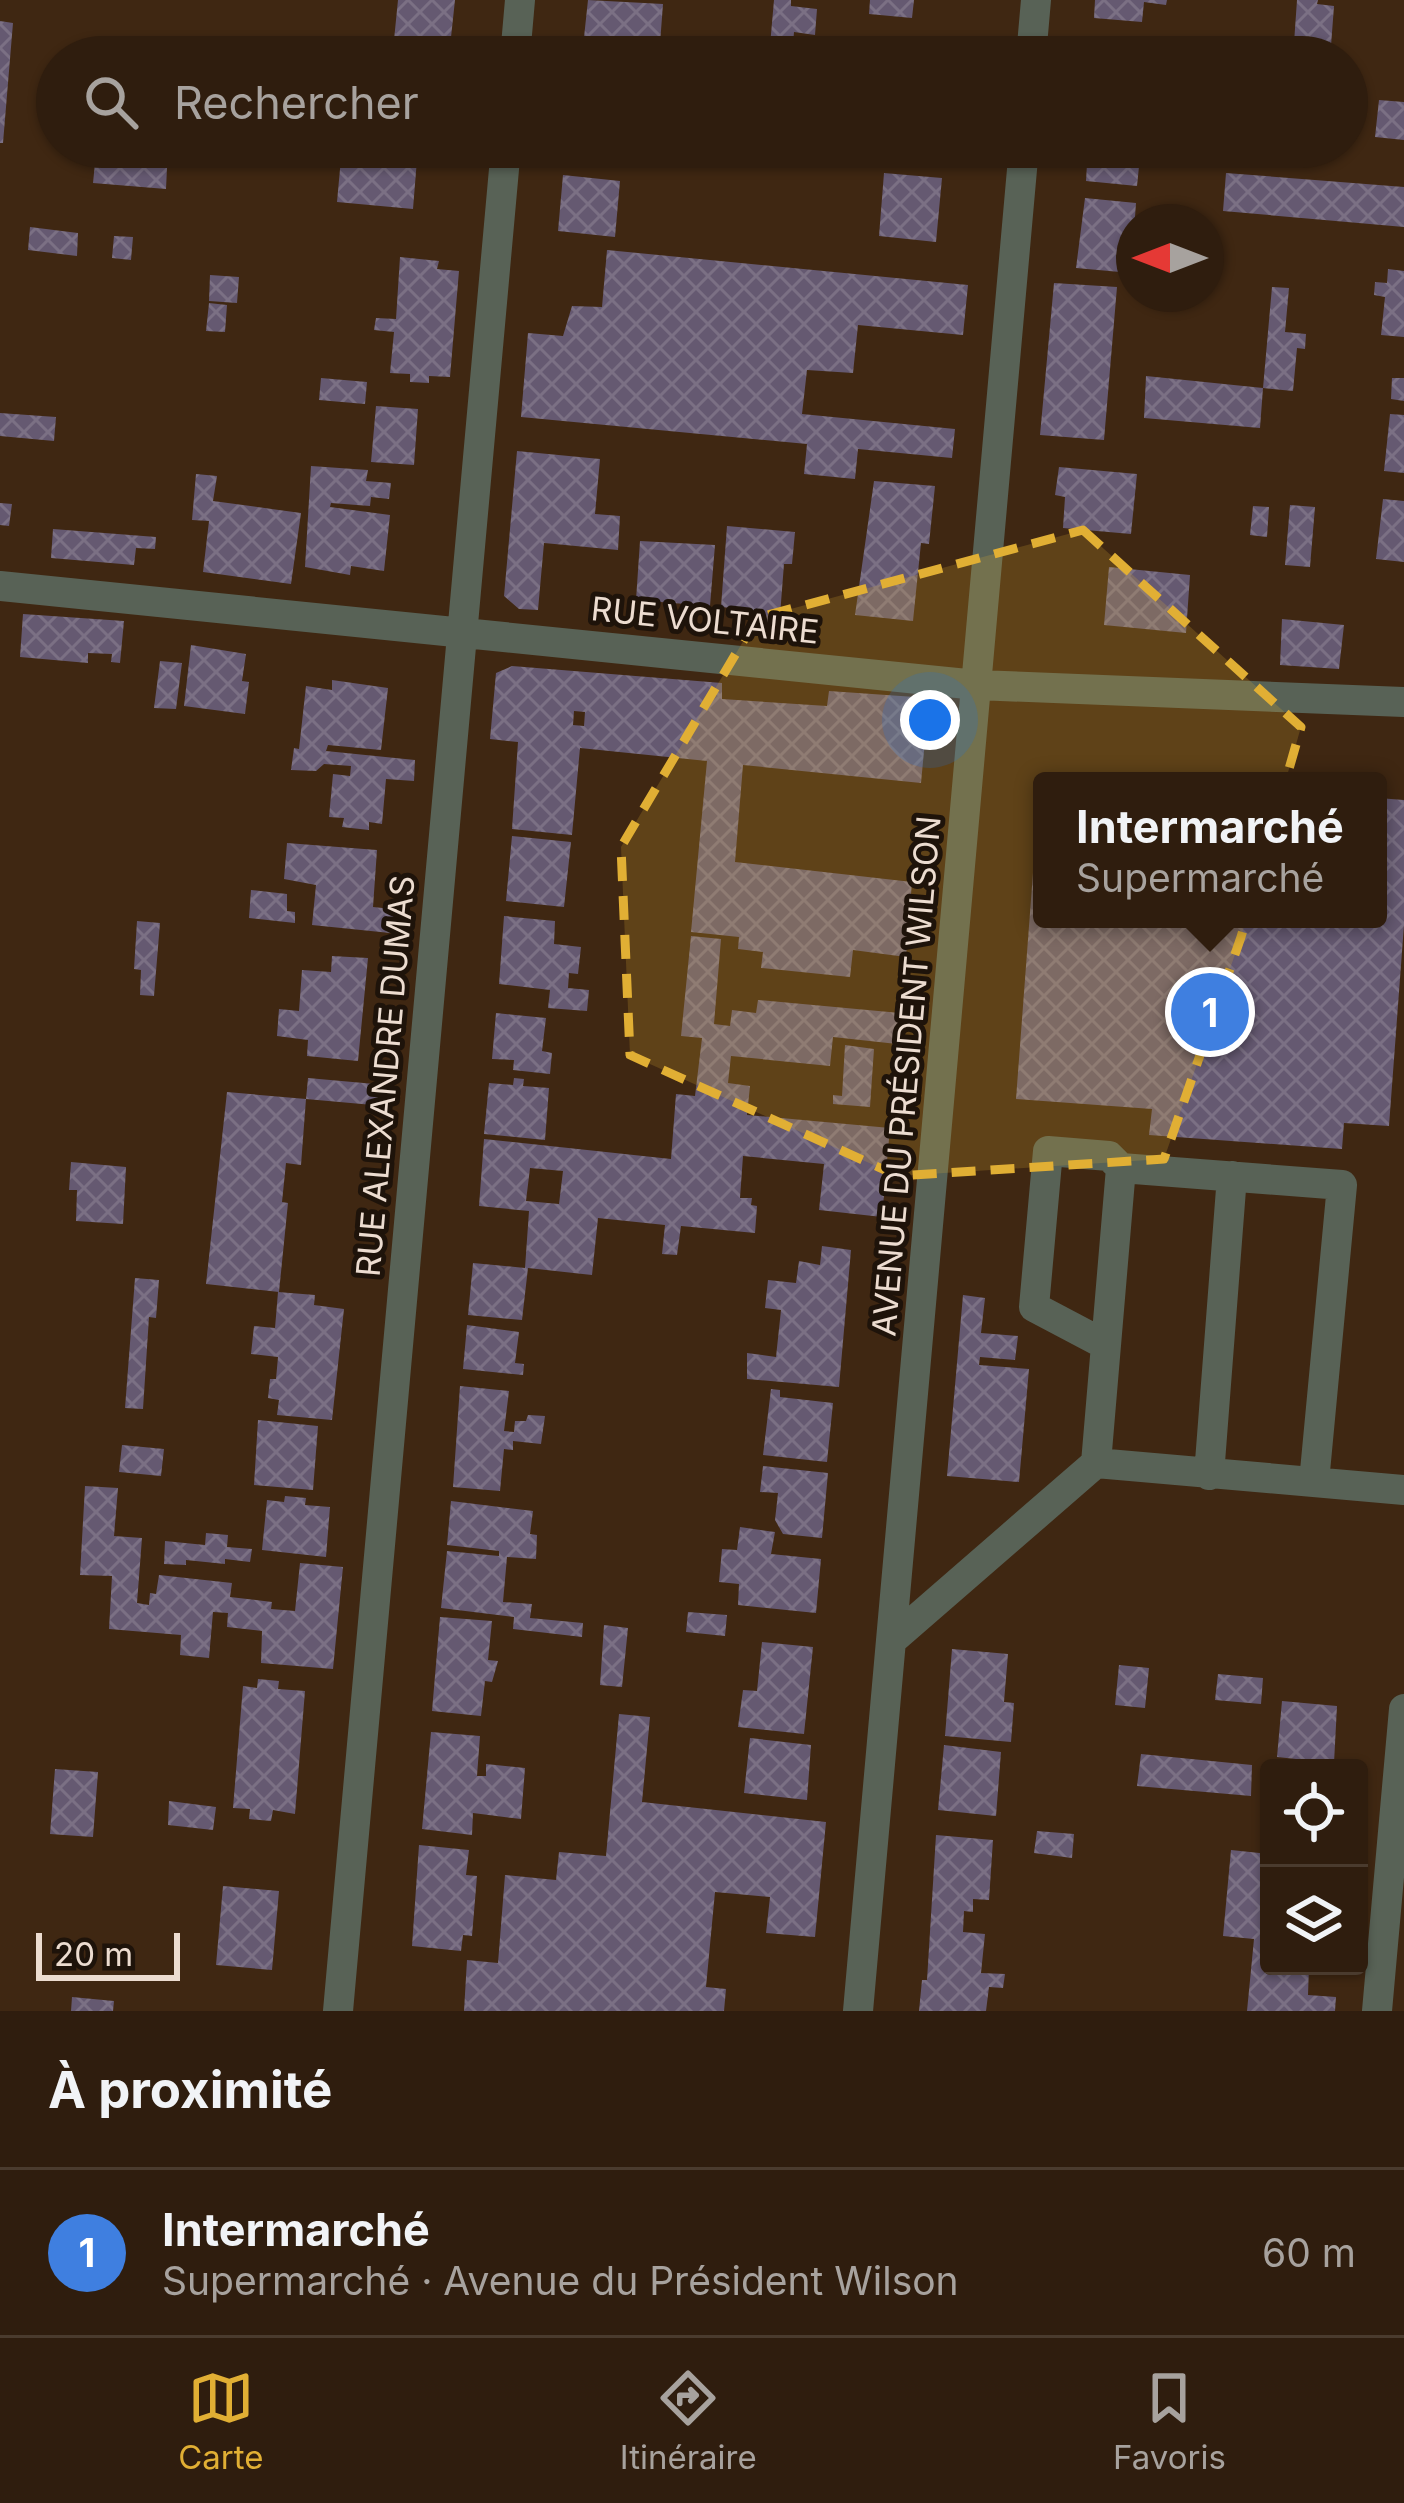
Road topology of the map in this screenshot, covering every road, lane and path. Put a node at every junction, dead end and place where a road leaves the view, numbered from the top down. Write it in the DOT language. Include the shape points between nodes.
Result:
graph roads {
  1 [pos="520,0"];
  2 [pos="1036,0"];
  3 [pos="517,36"];
  4 [pos="1033,36"];
  5 [pos="504,168"];
  6 [pos="1022,168"];
  7 [pos="0,586"];
  8 [pos="460,630"];
  9 [pos="977,685"];
  10 [pos="1404,702"];
  11 [pos="1121,1168"];
  12 [pos="1232,1176"];
  13 [pos="1106,1346"];
  14 [pos="1096,1463"];
  15 [pos="1209,1474"];
  16 [pos="1314,1481"];
  17 [pos="1404,1490"];
  18 [pos="891,1641"];
  19 [pos="1404,1708"];
  20 [pos="338,2011"];
  21 [pos="858,2011"];
  22 [pos="1376,2011"];
  1 -- 3 [label="street"];
  2 -- 4 [label="street"];
  5 -- 8 [label="street, RUE ALEXANDRE DUMAS"];
  6 -- 9 [label="street, AVENUE DU PRÉSIDENT WILSON"];
  7 -- 8 [label="street, RUE VOLTAIRE"];
  8 -- 9 [label="street, RUE VOLTAIRE"];
  8 -- 20 [label="street, RUE ALEXANDRE DUMAS"];
  9 -- 10 [label="street, RUE VOLTAIRE"];
  9 -- 18 [label="street, AVENUE DU PRÉSIDENT WILSON"];
  11 -- 12 [label="street"];
  11 -- 13 [label="street"];
  11 -- 13 [label="street" via="1109,1156 1048,1151 1034,1306"];
  12 -- 15 [label="street"];
  12 -- 16 [label="street" via="1342,1185"];
  13 -- 14 [label="street"];
  14 -- 15 [label="street"];
  14 -- 18 [label="street"];
  15 -- 16 [label="street"];
  16 -- 17 [label="street"];
  18 -- 21 [label="street, AVENUE DU PRÉSIDENT WILSON"];
  19 -- 22 [label="street"];
}
